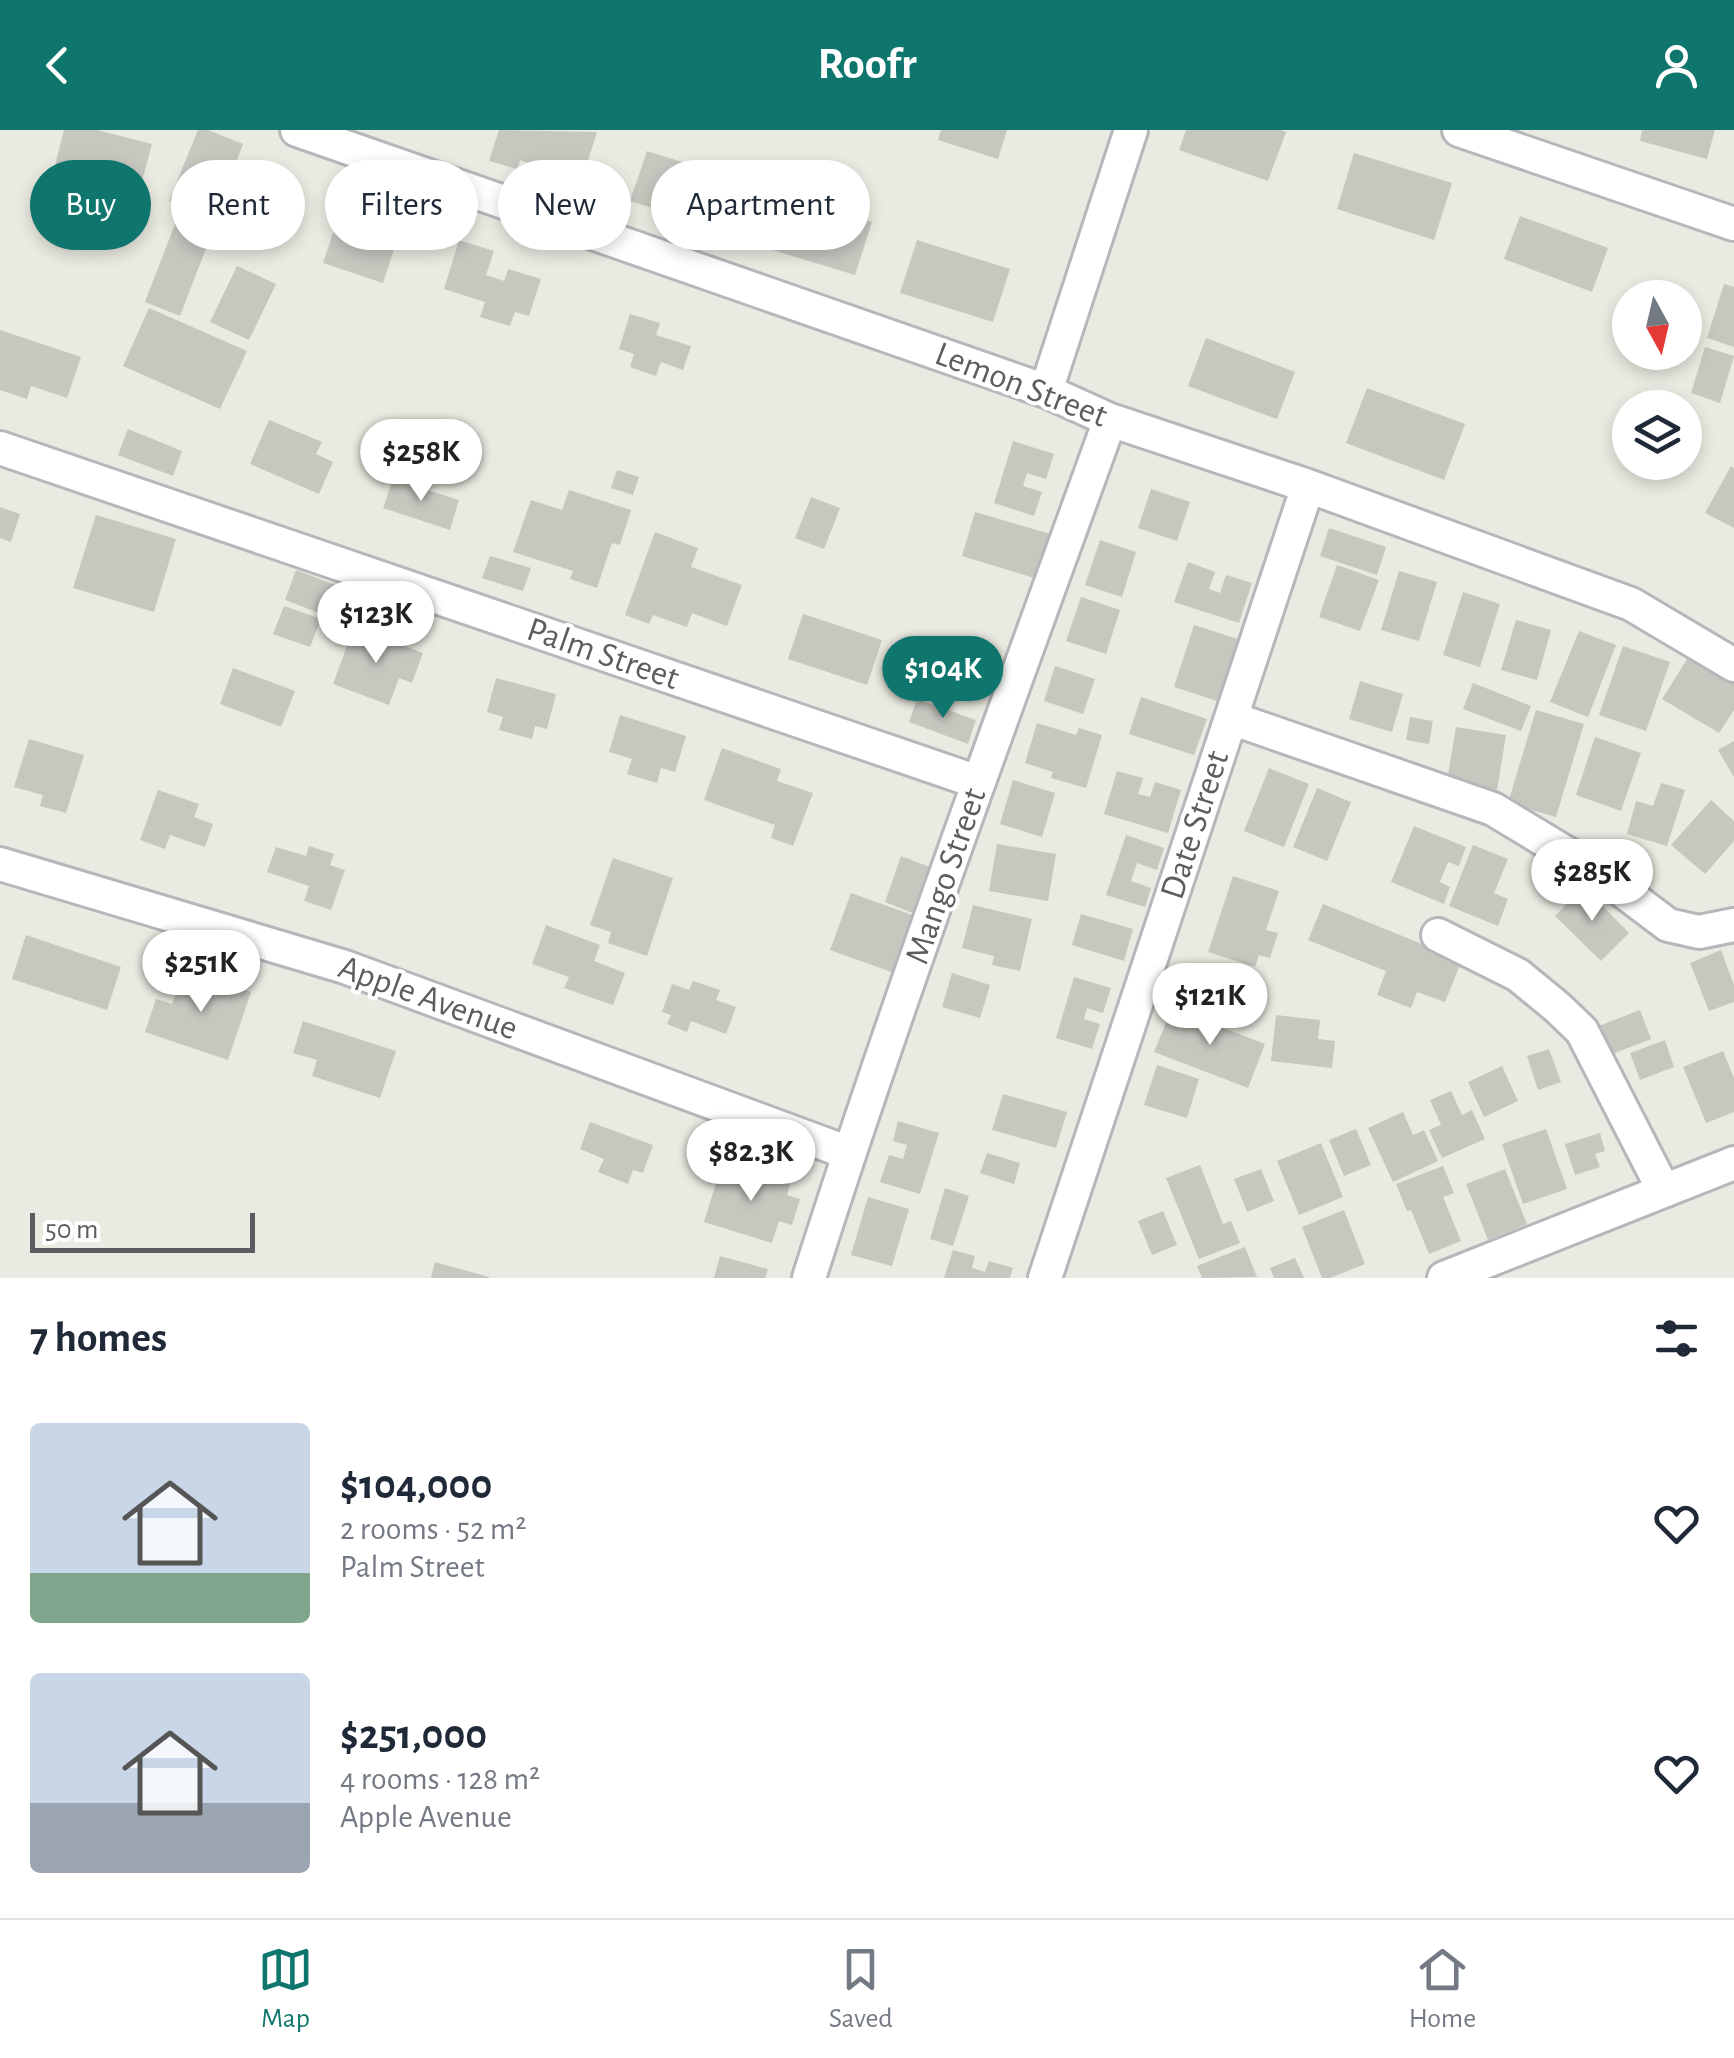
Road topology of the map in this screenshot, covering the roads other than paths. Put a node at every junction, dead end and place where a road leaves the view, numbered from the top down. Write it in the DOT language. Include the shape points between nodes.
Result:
graph roads {
  1 [pos="297,130"];
  2 [pos="1131,130"];
  3 [pos="1459,130"];
  4 [pos="1734,224"];
  5 [pos="1046,391"];
  6 [pos="1110,420"];
  7 [pos="0,448"];
  8 [pos="1308,486"];
  9 [pos="1734,664"];
  10 [pos="1230,718"];
  11 [pos="978,782"];
  12 [pos="0,864"];
  13 [pos="1734,926"];
  14 [pos="1438,935"];
  15 [pos="849,1153"];
  16 [pos="1734,1163"];
  17 [pos="1664,1191"];
  18 [pos="809,1278"];
  19 [pos="1045,1278"];
  20 [pos="1444,1278"];
  1 -- 5 [label="street, Lemon Street"];
  2 -- 5 [label="street"];
  3 -- 4 [label="street"];
  5 -- 6 [label="street, Lemon Street"];
  6 -- 8 [label="street, Lemon Street"];
  6 -- 11 [label="street, Mango Street"];
  7 -- 11 [label="street, Palm Street"];
  8 -- 9 [label="street, Lemon Street" via="1631,604"];
  8 -- 10 [label="street, Date Street"];
  10 -- 13 [label="street" via="1493,809 1599,873 1668,925 1698,932"];
  10 -- 19 [label="street, Date Street"];
  11 -- 15 [label="street, Mango Street"];
  12 -- 15 [label="street, Apple Avenue" via="345,967"];
  14 -- 17 [label="street" via="1518,975 1582,1031"];
  15 -- 18 [label="street, Mango Street"];
  16 -- 17 [label="street"];
  17 -- 20 [label="street"];
}
